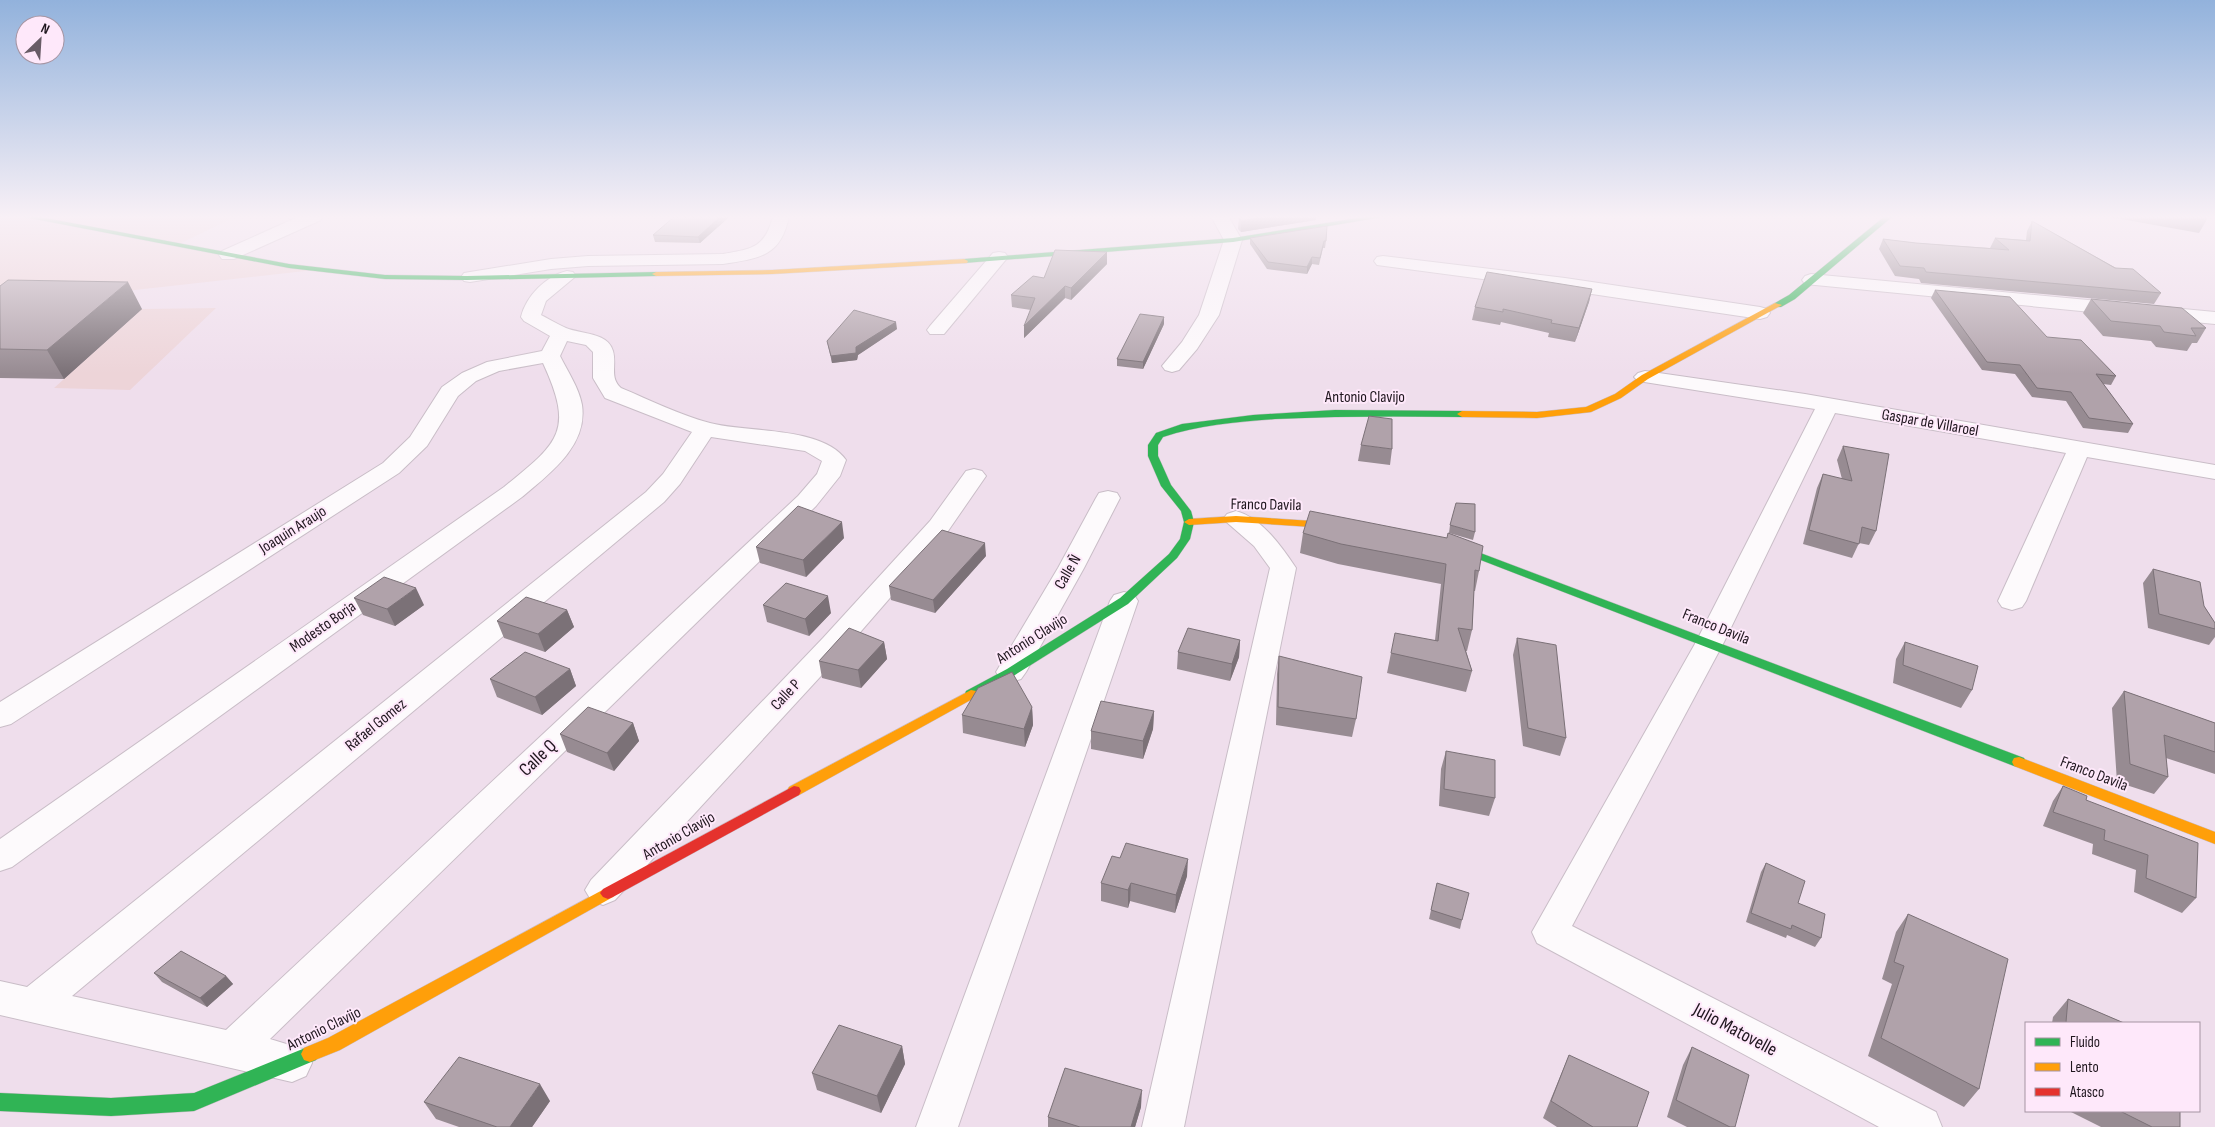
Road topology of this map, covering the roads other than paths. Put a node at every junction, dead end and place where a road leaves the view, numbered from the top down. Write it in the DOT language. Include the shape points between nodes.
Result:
graph roads {
  1 [pos="311,269"];
  2 [pos="523,269"];
  3 [pos="853,269"];
  4 [pos="991,269"];
  5 [pos="1224,269"];
  6 [pos="1442,269"];
  7 [pos="1826,269"];
  8 [pos="567,276"];
  9 [pos="467,278"];
  10 [pos="1812,280"];
  11 [pos="1760,313"];
  12 [pos="2214,319"];
  13 [pos="937,330"];
  14 [pos="555,344"];
  15 [pos="1172,366"];
  16 [pos="1645,376"];
  17 [pos="1828,405"];
  18 [pos="704,429"];
  19 [pos="2080,449"];
  20 [pos="2215,472"];
  21 [pos="974,476"];
  22 [pos="1108,498"];
  23 [pos="1236,519"];
  24 [pos="1190,522"];
  25 [pos="1358,527"];
  26 [pos="1438,541"];
  27 [pos="2012,600"];
  28 [pos="1124,601"];
  29 [pos="1710,642"];
  30 [pos="1011,672"];
  31 [pos="0,716"];
  32 [pos="2215,838"];
  33 [pos="0,857"];
  34 [pos="589,905"];
  35 [pos="16,1002"];
  36 [pos="232,1050"];
  37 [pos="293,1063"];
  38 [pos="0,1102"];
  39 [pos="937,1127"];
  40 [pos="1162,1127"];
  41 [pos="1921,1127"];
  1 -- 9 [label="street" via="385,277"];
  2 -- 9 [label="street"];
  3 -- 8 [label="street"];
  4 -- 13 [label="street"];
  5 -- 15 [label="street" via="1209,315"];
  6 -- 11 [label="street"];
  7 -- 10 [label="street, Antonio Clavijo"];
  8 -- 9 [label="street"];
  8 -- 14 [label="street" via="539,296 532,306 531,317"];
  10 -- 11 [label="street, Antonio Clavijo" via="1792,296"];
  10 -- 12 [label="street"];
  11 -- 16 [label="street, Antonio Clavijo"];
  14 -- 18 [label="street" via="593,341 603,350 601,376 604,386 613,393"];
  14 -- 31 [label="street, Joaquin Araujo" via="469,376 450,392 419,441 391,468"];
  14 -- 33 [label="street, Modesto Borja" via="571,406 569,433 551,461 513,492"];
  16 -- 17 [label="street, Gaspar de Villaroel"];
  16 -- 24 [label="street, Antonio Clavijo" via="1618,396 1588,410 1537,415 1335,413 1182,427 1159,435 1153,445 1153,456 1166,486 1186,511"];
  17 -- 19 [label="street, Gaspar de Villaroel"];
  17 -- 29 [label="street"];
  18 -- 35 [label="street, Rafael Gomez" via="672,479 656,497"];
  18 -- 36 [label="street, Calle Q" via="810,445 827,452 834,460 828,476 807,501"];
  19 -- 20 [label="street, Gaspar de Villaroel"];
  19 -- 27 [label="street"];
  21 -- 34 [label="street, Calle P" via="939,526 844,632"];
  22 -- 30 [label="street, Calle Ñ"];
  23 -- 24 [label="street, Franco Davila"];
  23 -- 25 [label="street, Franco Davila"];
  23 -- 40 [label="street" via="1263,541 1283,568"];
  24 -- 28 [label="street, Antonio Clavijo" via="1174,556"];
  26 -- 29 [label="street, Franco Davila"];
  28 -- 30 [label="street, Antonio Clavijo"];
  28 -- 39 [label="street"];
  29 -- 32 [label="street, Franco Davila"];
  29 -- 41 [label="street, Julio Matovelle" via="1550,932"];
  30 -- 34 [label="street, Antonio Clavijo" via="752,812"];
  34 -- 37 [label="street, Antonio Clavijo" via="334,1044"];
  35 -- 36 [label="street"];
  36 -- 37 [label="street"];
  37 -- 38 [label="street, Antonio Clavijo" via="194,1102 111,1107"];
}
